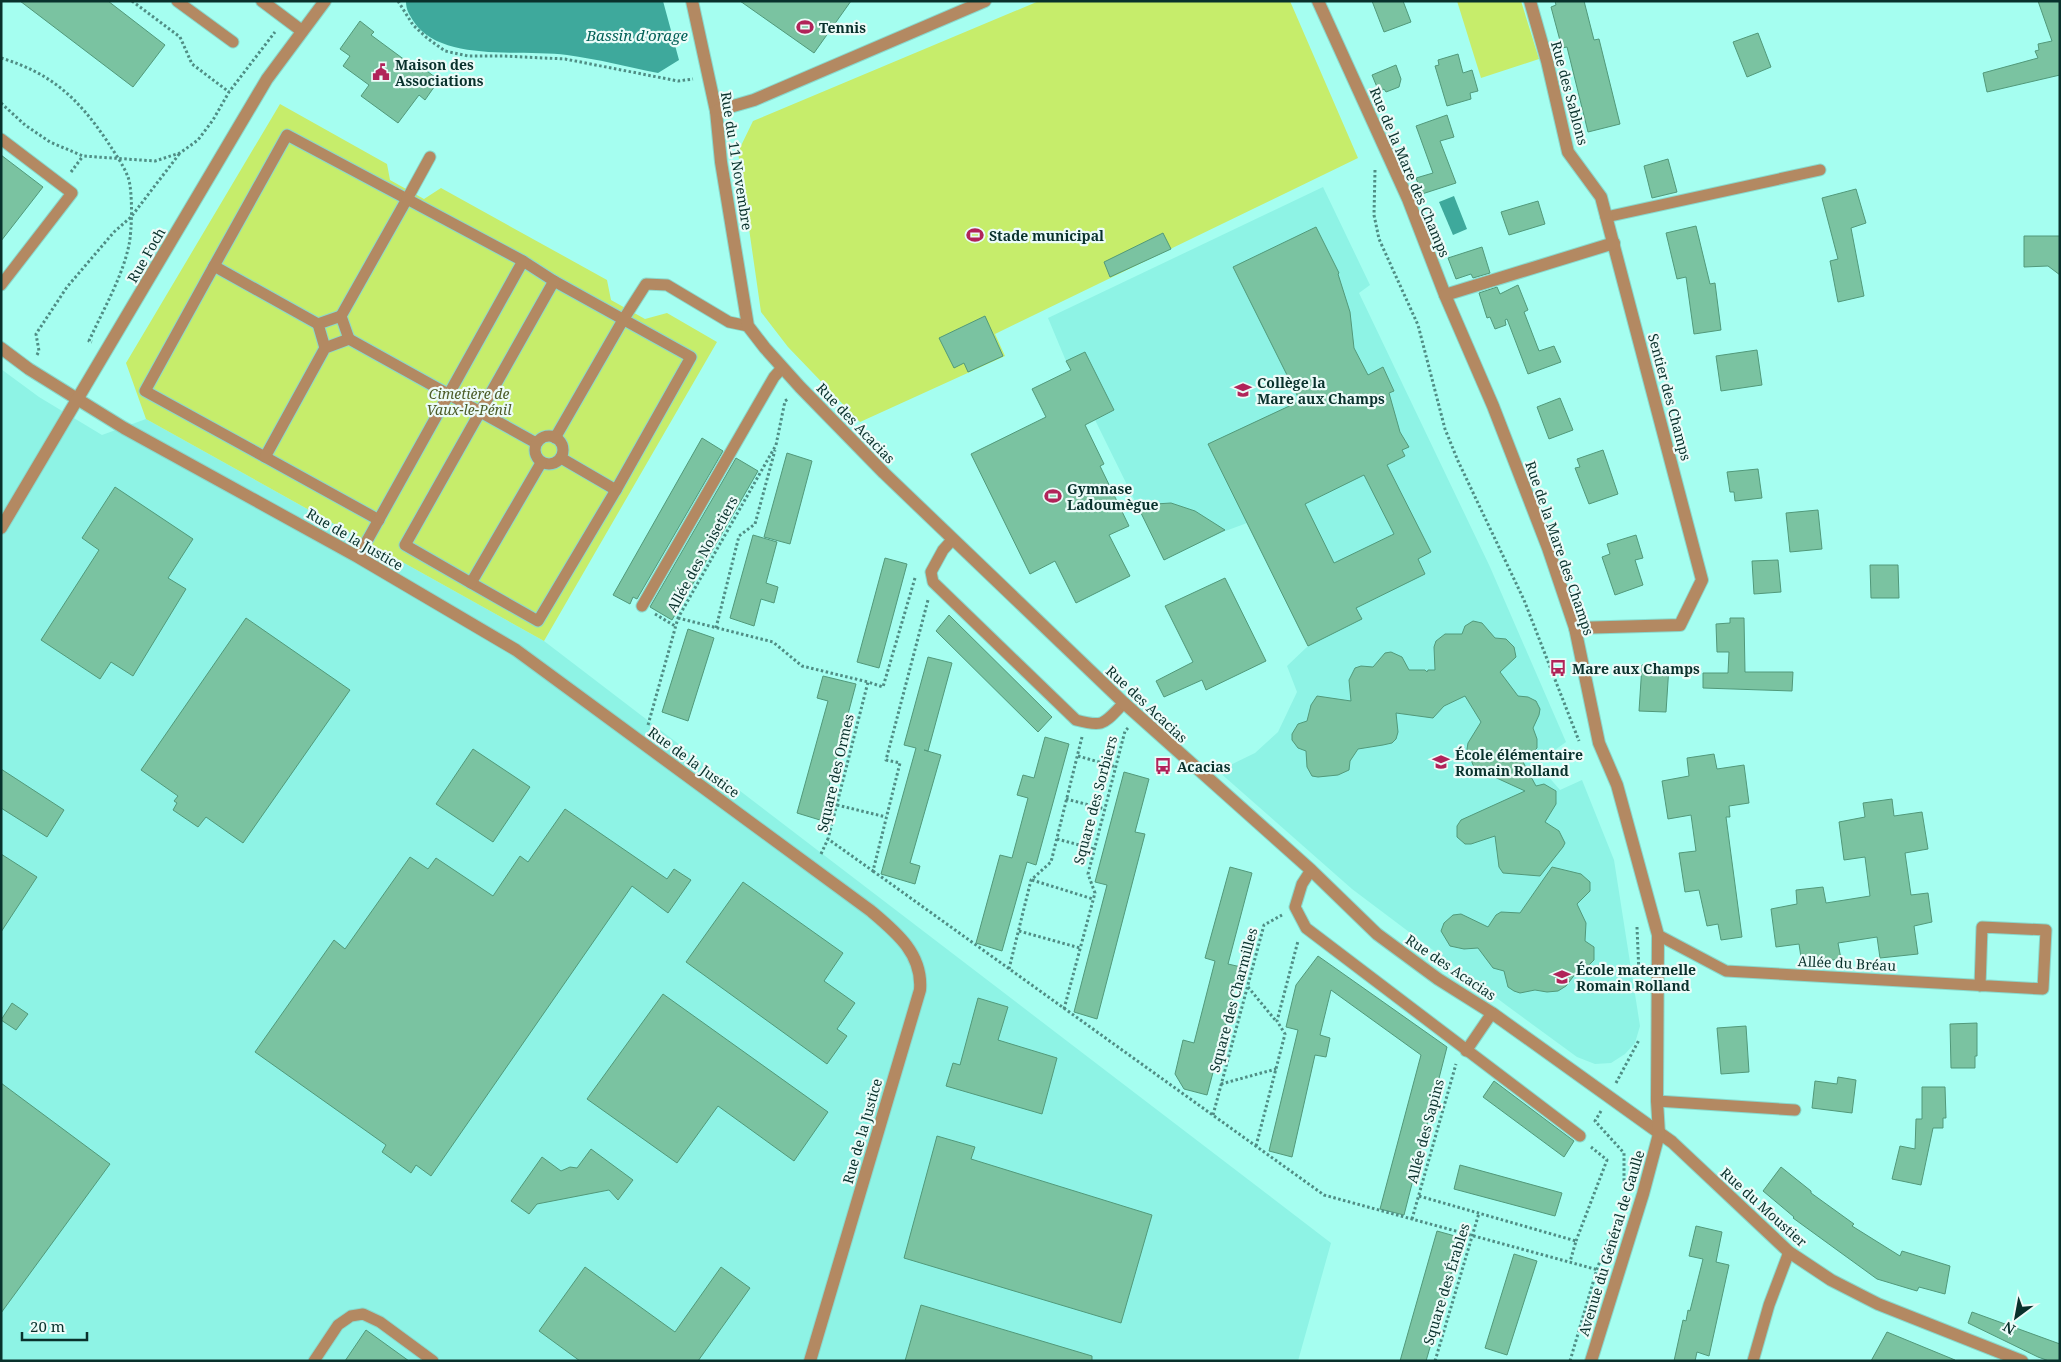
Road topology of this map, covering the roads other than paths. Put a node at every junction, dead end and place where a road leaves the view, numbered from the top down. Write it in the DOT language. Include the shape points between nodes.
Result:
graph roads {
  1 [pos="177,1"];
  2 [pos="262,1"];
  3 [pos="324,1"];
  4 [pos="692,1"];
  5 [pos="985,1"];
  6 [pos="1318,1"];
  7 [pos="1530,1"];
  8 [pos="302,32"];
  9 [pos="233,42"];
  10 [pos="716,111"];
  11 [pos="1,139"];
  12 [pos="430,157"];
  13 [pos="1820,170"];
  14 [pos="407,199"];
  15 [pos="1606,217"];
  16 [pos="1614,243"];
  17 [pos="523,261"];
  18 [pos="214,266"];
  19 [pos="554,281"];
  20 [pos="2,282"];
  21 [pos="1445,295"];
  22 [pos="341,316"];
  23 [pos="623,320"];
  24 [pos="318,324"];
  25 [pos="748,326"];
  26 [pos="349,339"];
  27 [pos="1,348"];
  28 [pos="325,348"];
  29 [pos="782,368"];
  30 [pos="449,394"];
  31 [pos="78,399"];
  32 [pos="480,412"];
  33 [pos="555,438"];
  34 [pos="536,443"];
  35 [pos="266,456"];
  36 [pos="561,458"];
  37 [pos="541,463"];
  38 [pos="616,490"];
  39 [pos="379,520"];
  40 [pos="1,528"];
  41 [pos="952,540"];
  42 [pos="358,557"];
  43 [pos="471,583"];
  44 [pos="642,606"];
  45 [pos="1575,628"];
  46 [pos="1124,703"];
  47 [pos="1311,870"];
  48 [pos="1658,935"];
  49 [pos="1980,986"];
  50 [pos="1492,1013"];
  51 [pos="1466,1051"];
  52 [pos="1657,1101"];
  53 [pos="1795,1110"];
  54 [pos="1659,1134"];
  55 [pos="1580,1136"];
  56 [pos="1788,1252"];
  57 [pos="314,1361"];
  58 [pos="433,1361"];
  59 [pos="810,1361"];
  60 [pos="1591,1361"];
  61 [pos="1753,1361"];
  62 [pos="2022,1361"];
  1 -- 9 [label="lane"];
  2 -- 8 [label="street"];
  3 -- 8 [label="street, Rue Foch"];
  4 -- 10 [label="street, Rue du 11 Novembre"];
  5 -- 10 [label="street" via="754,100"];
  6 -- 21 [label="street, Rue de la Mare des Champs" via="1408,199"];
  7 -- 15 [label="street, Rue des Sablons" via="1568,152 1601,197"];
  8 -- 31 [label="street, Rue Foch" via="267,79"];
  10 -- 25 [label="street, Rue du 11 Novembre" via="721,162"];
  11 -- 20 [label="lane" via="72,193"];
  12 -- 14 [label="lane"];
  13 -- 15 [label="lane"];
  14 -- 17 [label="lane"];
  14 -- 18 [label="lane" via="287,135"];
  14 -- 22 [label="lane"];
  15 -- 16 [label="street, Rue des Sablons"];
  16 -- 21 [label="street"];
  16 -- 45 [label="street, Sentier des Champs" via="1702,580 1680,625"];
  17 -- 19 [label="lane"];
  17 -- 30 [label="lane"];
  18 -- 24 [label="lane"];
  18 -- 35 [label="lane" via="145,390"];
  19 -- 23 [label="lane"];
  19 -- 32 [label="lane"];
  21 -- 45 [label="street, Rue de la Mare des Champs" via="1548,548"];
  22 -- 24 [label="lane"];
  22 -- 26 [label="lane"];
  23 -- 25 [label="lane" via="646,284 667,286 729,322"];
  23 -- 33 [label="lane"];
  23 -- 38 [label="lane" via="691,357"];
  24 -- 28 [label="lane"];
  25 -- 29 [label="street, Rue des Acacias"];
  26 -- 28 [label="lane"];
  26 -- 30 [label="lane"];
  27 -- 31 [label="street, Rue de la Justice"];
  28 -- 35 [label="lane"];
  29 -- 41 [label="street, Rue des Acacias"];
  29 -- 44 [label="lane"];
  30 -- 32 [label="lane"];
  30 -- 39 [label="lane"];
  31 -- 40 [label="street, Rue Foch"];
  31 -- 42 [label="street, Rue de la Justice" via="124,428"];
  32 -- 34 [label="lane"];
  32 -- 43 [label="lane" via="405,545"];
  33 -- 34 [label="lane" via="547,436"];
  33 -- 36 [label="lane" via="563,446"];
  34 -- 37 [label="lane" via="535,454"];
  35 -- 39 [label="lane"];
  36 -- 37 [label="lane" via="554,464"];
  36 -- 38 [label="lane"];
  37 -- 43 [label="lane"];
  38 -- 43 [label="lane" via="538,621"];
  39 -- 42 [label="lane"];
  41 -- 46 [label="street, Rue des Acacias"];
  41 -- 46 [label="lane" via="943,550 932,577 1076,720 1094,725 1106,721"];
  42 -- 59 [label="street, Rue de la Justice" via="516,650 871,911 909,947 919,969 920,990"];
  45 -- 48 [label="street, Rue de la Mare des Champs" via="1599,743 1617,785"];
  46 -- 47 [label="street, Rue des Acacias"];
  47 -- 50 [label="street, Rue des Acacias" via="1377,934 1438,979"];
  47 -- 51 [label="lane" via="1302,884 1295,907 1306,928"];
  48 -- 49 [label="lane, Allée du Bréau" via="1726,971"];
  48 -- 52 [label="street, Rue de la Mare des Champs"];
  49 -- 49 [label="lane, Allée du Bréau" via="2043,989 2046,930 1982,927"];
  50 -- 51 [label="lane"];
  50 -- 54 [label="street, Rue des Acacias"];
  51 -- 55 [label="lane"];
  52 -- 53 [label="lane"];
  52 -- 54 [label="street, Rue de la Mare des Champs"];
  54 -- 56 [label="street, Rue du Moustier" via="1672,1142"];
  54 -- 60 [label="street, Avenue du Général de Gaulle"];
  56 -- 61 [label="lane"];
  56 -- 62 [label="street, Rue du Moustier" via="1831,1280 1878,1304"];
  57 -- 58 [label="lane" via="338,1324 351,1316 363,1314 380,1322"];
}
